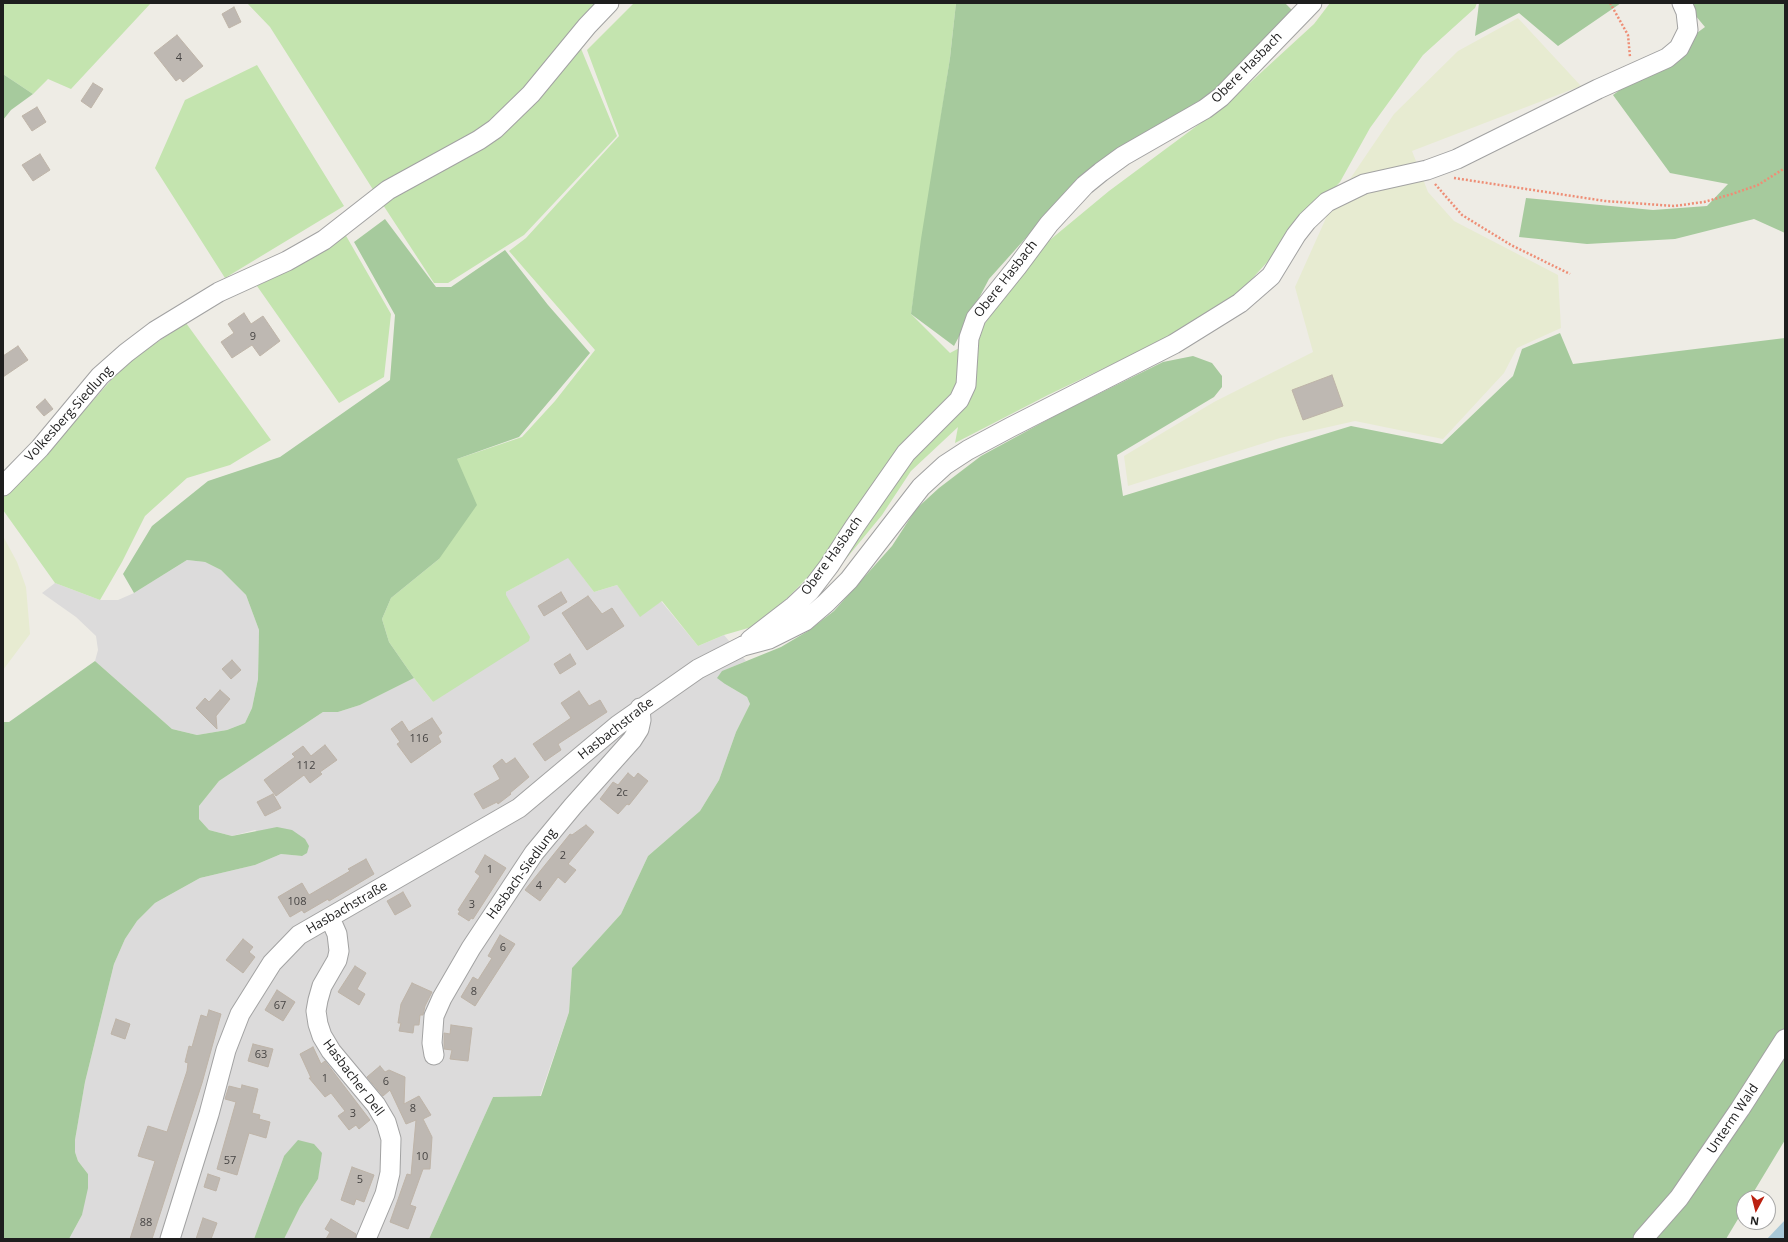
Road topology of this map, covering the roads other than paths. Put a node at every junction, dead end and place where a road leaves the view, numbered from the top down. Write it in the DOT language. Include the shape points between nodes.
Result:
graph roads {
  1 [pos="609,3"];
  2 [pos="1312,3"];
  3 [pos="1682,3"];
  4 [pos="3,486"];
  5 [pos="743,646"];
  6 [pos="640,708"];
  7 [pos="330,918"];
  8 [pos="1785,1039"];
  9 [pos="434,1055"];
  10 [pos="170,1239"];
  11 [pos="366,1239"];
  12 [pos="1643,1239"];
  1 -- 4 [label="street, Volkesberg-Siedlung" via="530,94 501,123 479,140 388,190 324,240 219,292 155,331 126,353 100,376 40,448"];
  2 -- 5 [label="street, Obere Hasbach" via="1221,97 1101,172 1048,224 976,318 969,338 966,384 959,400 906,453 810,591"];
  3 -- 5 [label="street" via="1688,30 1679,48 1667,58 1598,89 1490,144 1427,170 1364,184 1327,202 1296,235 1271,276 1240,303 1174,344 1011,427 945,465 921,487 849,580 826,604 789,630"];
  5 -- 6 [label="street, Hasbachstraße" via="698,669"];
  6 -- 7 [label="street, Hasbachstraße" via="519,808"];
  6 -- 9 [label="street, Hasbach-Siedlung" via="639,729 534,854 471,948 434,1016"];
  7 -- 10 [label="street, Hasbachstraße" via="289,944 272,963 240,1014 226,1050"];
  7 -- 11 [label="street, Hasbacher Dell" via="337,934 339,951 337,960 322,986 316,1011 318,1024 331,1051 376,1105 386,1122 391,1139 390,1173 385,1194"];
  8 -- 12 [label="street, Unterm Wald" via="1678,1198"];
}
